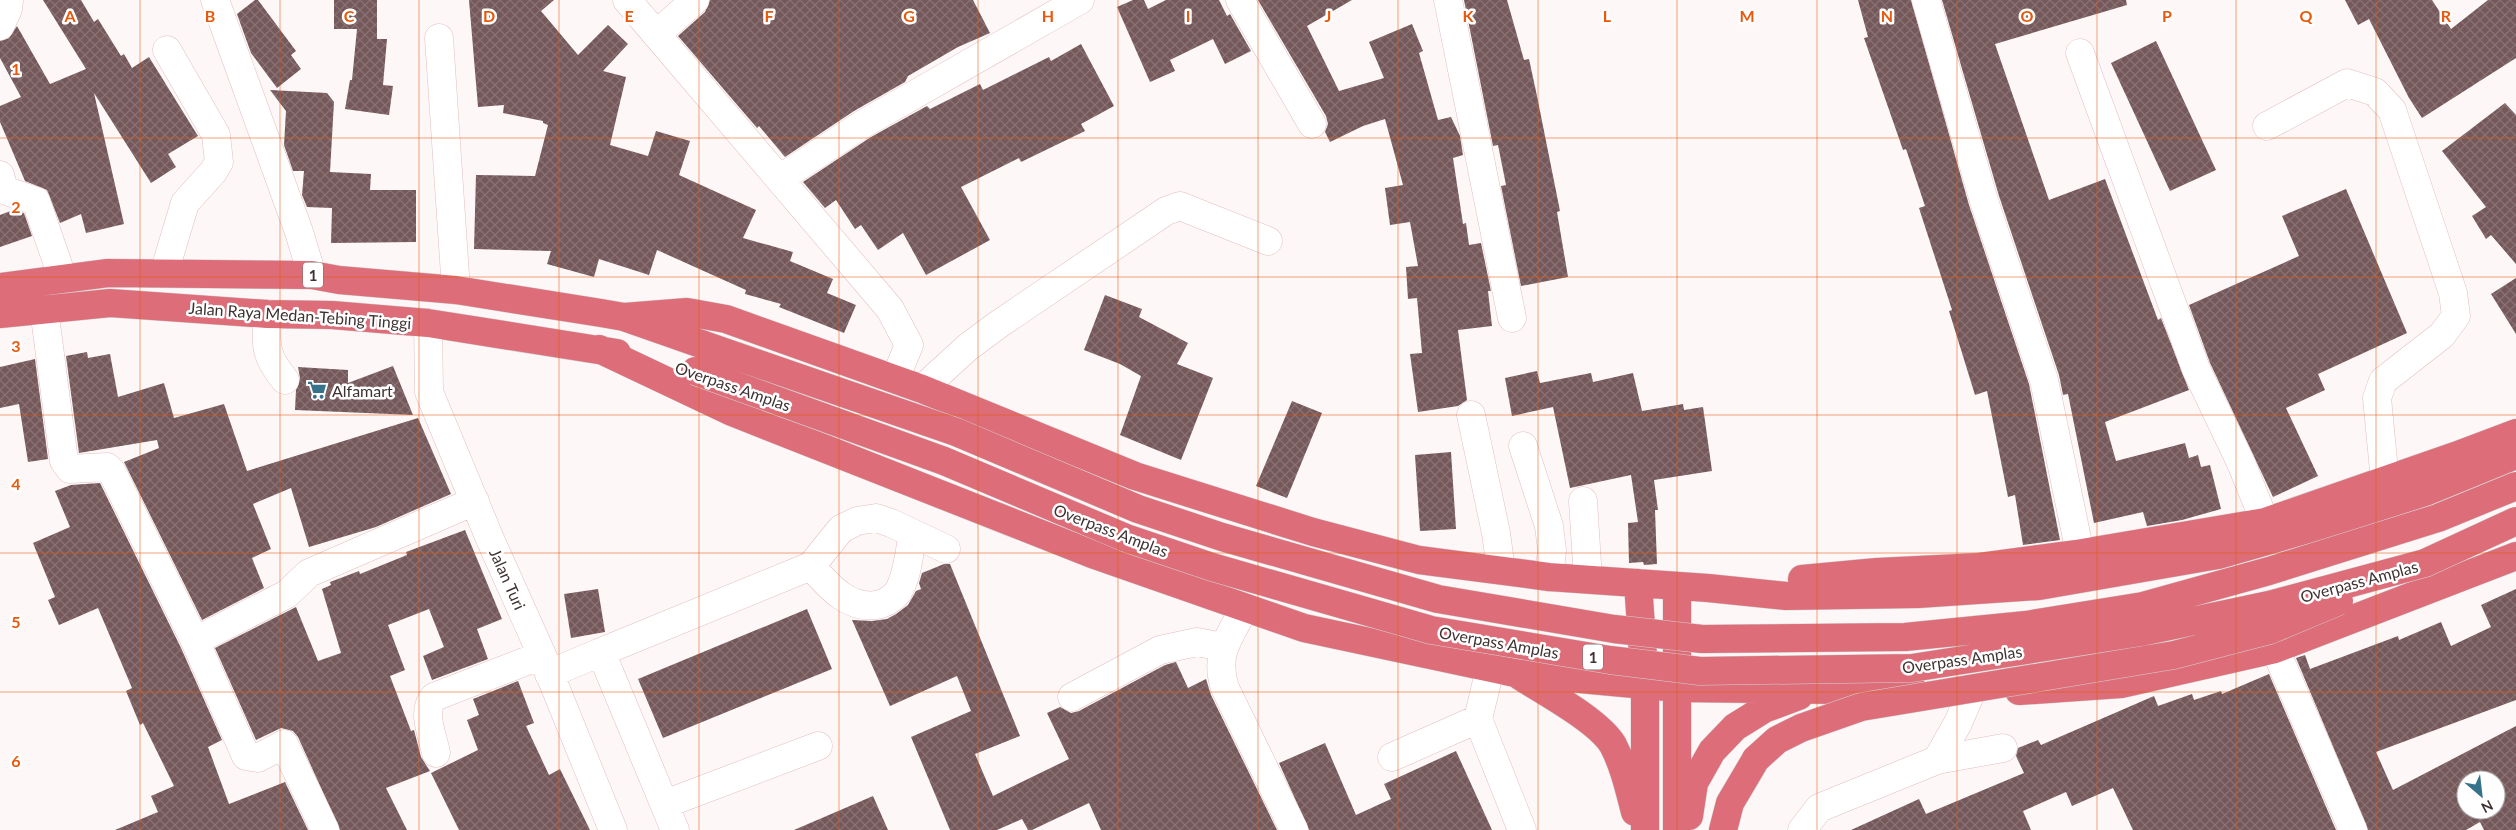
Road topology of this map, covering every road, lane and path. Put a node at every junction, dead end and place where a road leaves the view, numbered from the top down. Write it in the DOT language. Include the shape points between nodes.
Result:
graph roads {
  1 [pos="9,0"];
  2 [pos="216,0"];
  3 [pos="627,0"];
  4 [pos="695,0"];
  5 [pos="1080,0"];
  6 [pos="1240,0"];
  7 [pos="1448,0"];
  8 [pos="1926,0"];
  9 [pos="0,26"];
  10 [pos="657,34"];
  11 [pos="439,38"];
  12 [pos="167,50"];
  13 [pos="2080,53"];
  14 [pos="1312,124"];
  15 [pos="2267,126"];
  16 [pos="0,175"];
  17 [pos="780,178"];
  18 [pos="1268,241"];
  19 [pos="164,272"];
  20 [pos="312,275"];
  21 [pos="63,279"];
  22 [pos="0,287"];
  23 [pos="456,290"];
  24 [pos="44,309"];
  25 [pos="0,314"];
  26 [pos="268,314"];
  27 [pos="624,317"];
  28 [pos="1512,318"];
  29 [pos="428,324"];
  30 [pos="599,349"];
  31 [pos="895,379"];
  32 [pos="285,380"];
  33 [pos="922,389"];
  34 [pos="1471,415"];
  35 [pos="2516,433"];
  36 [pos="1523,446"];
  37 [pos="2516,455"];
  38 [pos="2385,481"];
  39 [pos="2516,486"];
  40 [pos="475,501"];
  41 [pos="1584,501"];
  42 [pos="2516,521"];
  43 [pos="2265,522"];
  44 [pos="913,534"];
  45 [pos="946,549"];
  46 [pos="2080,553"];
  47 [pos="2516,556"];
  48 [pos="2425,563"];
  49 [pos="811,566"];
  50 [pos="1501,570"];
  51 [pos="1549,577"];
  52 [pos="1588,580"];
  53 [pos="1638,584"];
  54 [pos="1677,586"];
  55 [pos="1708,588"];
  56 [pos="1244,609"];
  57 [pos="195,641"];
  58 [pos="1223,647"];
  59 [pos="2275,649"];
  60 [pos="601,652"];
  61 [pos="546,664"];
  62 [pos="1502,671"];
  63 [pos="1645,686"];
  64 [pos="1677,688"];
  65 [pos="1812,691"];
  66 [pos="1971,693"];
  67 [pos="1072,697"];
  68 [pos="1478,720"];
  69 [pos="818,746"];
  70 [pos="2003,748"];
  71 [pos="436,754"];
  72 [pos="1392,757"];
  73 [pos="1937,760"];
  74 [pos="665,804"];
  75 [pos="1289,828"];
  76 [pos="325,830"];
  77 [pos="613,830"];
  78 [pos="675,830"];
  79 [pos="1522,830"];
  80 [pos="1640,830"];
  81 [pos="1645,830"];
  82 [pos="1677,830"];
  83 [pos="1687,830"];
  84 [pos="1723,830"];
  85 [pos="1802,830"];
  86 [pos="2353,830"];
  1 -- 9 [label="street"];
  2 -- 20 [label="street"];
  3 -- 10 [label="street"];
  4 -- 10 [label="street"];
  5 -- 17 [label="street" via="863,124"];
  6 -- 14 [label="street"];
  7 -- 28 [label="street"];
  8 -- 46 [label="street" via="1984,201 2044,380"];
  10 -- 17 [label="street"];
  11 -- 23 [label="street"];
  12 -- 19 [label="street" via="216,135 219,162 185,203"];
  13 -- 43 [label="street" via="2196,369"];
  15 -- 38 [label="street" via="2346,83 2375,92 2392,110 2453,293 2456,316 2442,335 2383,381 2377,398"];
  16 -- 21 [label="street" via="4,190 36,201"];
  17 -- 31 [label="street" via="890,309 908,345"];
  18 -- 33 [label="street" via="1180,206 1166,212 999,324"];
  19 -- 20 [label="highway, 1"];
  19 -- 21 [label="highway, 1" via="108,273"];
  20 -- 23 [label="highway, 1"];
  21 -- 22 [label="highway, 1"];
  23 -- 27 [label="highway, 1"];
  24 -- 25 [label="highway, Jalan Raya Medan-Tebing Tinggi / 1"];
  24 -- 26 [label="highway, Jalan Raya Medan-Tebing Tinggi / 1" via="110,304"];
  24 -- 57 [label="street" via="64,461 70,469 107,466 112,472"];
  26 -- 29 [label="highway, Jalan Raya Medan-Tebing Tinggi / 1" via="332,315"];
  26 -- 32 [label="street" via="266,348"];
  27 -- 31 [label="highway" via="687,312 726,319"];
  27 -- 39 [label="highway, Overpass Amplas / 1, bridge" via="956,432 1138,508 1222,537 1438,599 1614,629 1702,639 1905,637 2026,625 2143,606 2438,518"];
  29 -- 30 [label="highway, Jalan Raya Medan-Tebing Tinggi / 1"];
  29 -- 40 [label="street, Jalan Turi" via="429,392"];
  30 -- 48 [label="highway, Overpass Amplas / 1, bridge" via="695,371 944,461 1126,538 1212,567 1431,630 1610,660 1700,670 1912,668 2141,632 2268,605"];
  30 -- 56 [label="highway" via="732,412 1092,554"];
  31 -- 33 [label="highway"];
  33 -- 50 [label="highway" via="1135,476 1222,504 1419,560"];
  34 -- 50 [label="street"];
  35 -- 38 [label="highway"];
  36 -- 51 [label="street" via="1549,526 1552,550"];
  37 -- 55 [label="highway" via="2424,492 2218,555 2039,586 1918,594 1786,596"];
  38 -- 43 [label="highway"];
  40 -- 57 [label="street" via="310,573 287,594"];
  40 -- 61 [label="street, Jalan Turi"];
  41 -- 52 [label="street"];
  42 -- 48 [label="highway, Overpass Amplas / 1, bridge"];
  43 -- 46 [label="highway"];
  44 -- 45 [label="street"];
  44 -- 49 [label="street" via="876,518 857,521 841,530"];
  44 -- 49 [label="street" via="904,578 898,592 886,602 870,607 853,602 838,594"];
  46 -- 55 [label="highway" via="1979,568 1878,572"];
  47 -- 59 [label="highway"];
  48 -- 84 [label="highway, bridge" via="2270,630 2174,655 1861,707 1801,728 1777,740 1756,759 1730,803"];
  49 -- 60 [label="street"];
  50 -- 51 [label="highway"];
  51 -- 52 [label="highway"];
  52 -- 53 [label="highway"];
  53 -- 54 [label="highway"];
  53 -- 63 [label="highway"];
  54 -- 55 [label="highway"];
  54 -- 64 [label="highway"];
  56 -- 58 [label="street"];
  56 -- 62 [label="highway" via="1304,628"];
  57 -- 76 [label="street" via="246,756 258,758 284,744"];
  58 -- 67 [label="street" via="1197,642 1160,650"];
  58 -- 75 [label="street" via="1220,674 1225,688"];
  59 -- 66 [label="highway" via="2122,684"];
  59 -- 86 [label="street"];
  60 -- 61 [label="street"];
  60 -- 74 [label="street"];
  61 -- 71 [label="street" via="434,697 428,703 427,711"];
  61 -- 77 [label="street, Jalan Turi"];
  62 -- 63 [label="highway"];
  62 -- 68 [label="street"];
  62 -- 80 [label="highway" via="1587,720 1612,744 1624,772"];
  63 -- 64 [label="highway"];
  63 -- 81 [label="highway"];
  64 -- 65 [label="highway"];
  64 -- 82 [label="highway"];
  65 -- 66 [label="highway"];
  65 -- 83 [label="highway" via="1764,709 1735,727 1712,751 1694,784"];
  66 -- 73 [label="street"];
  68 -- 72 [label="street"];
  68 -- 79 [label="street"];
  69 -- 74 [label="street"];
  70 -- 73 [label="street"];
  73 -- 85 [label="street" via="1819,808"];
  74 -- 78 [label="street"];
}
